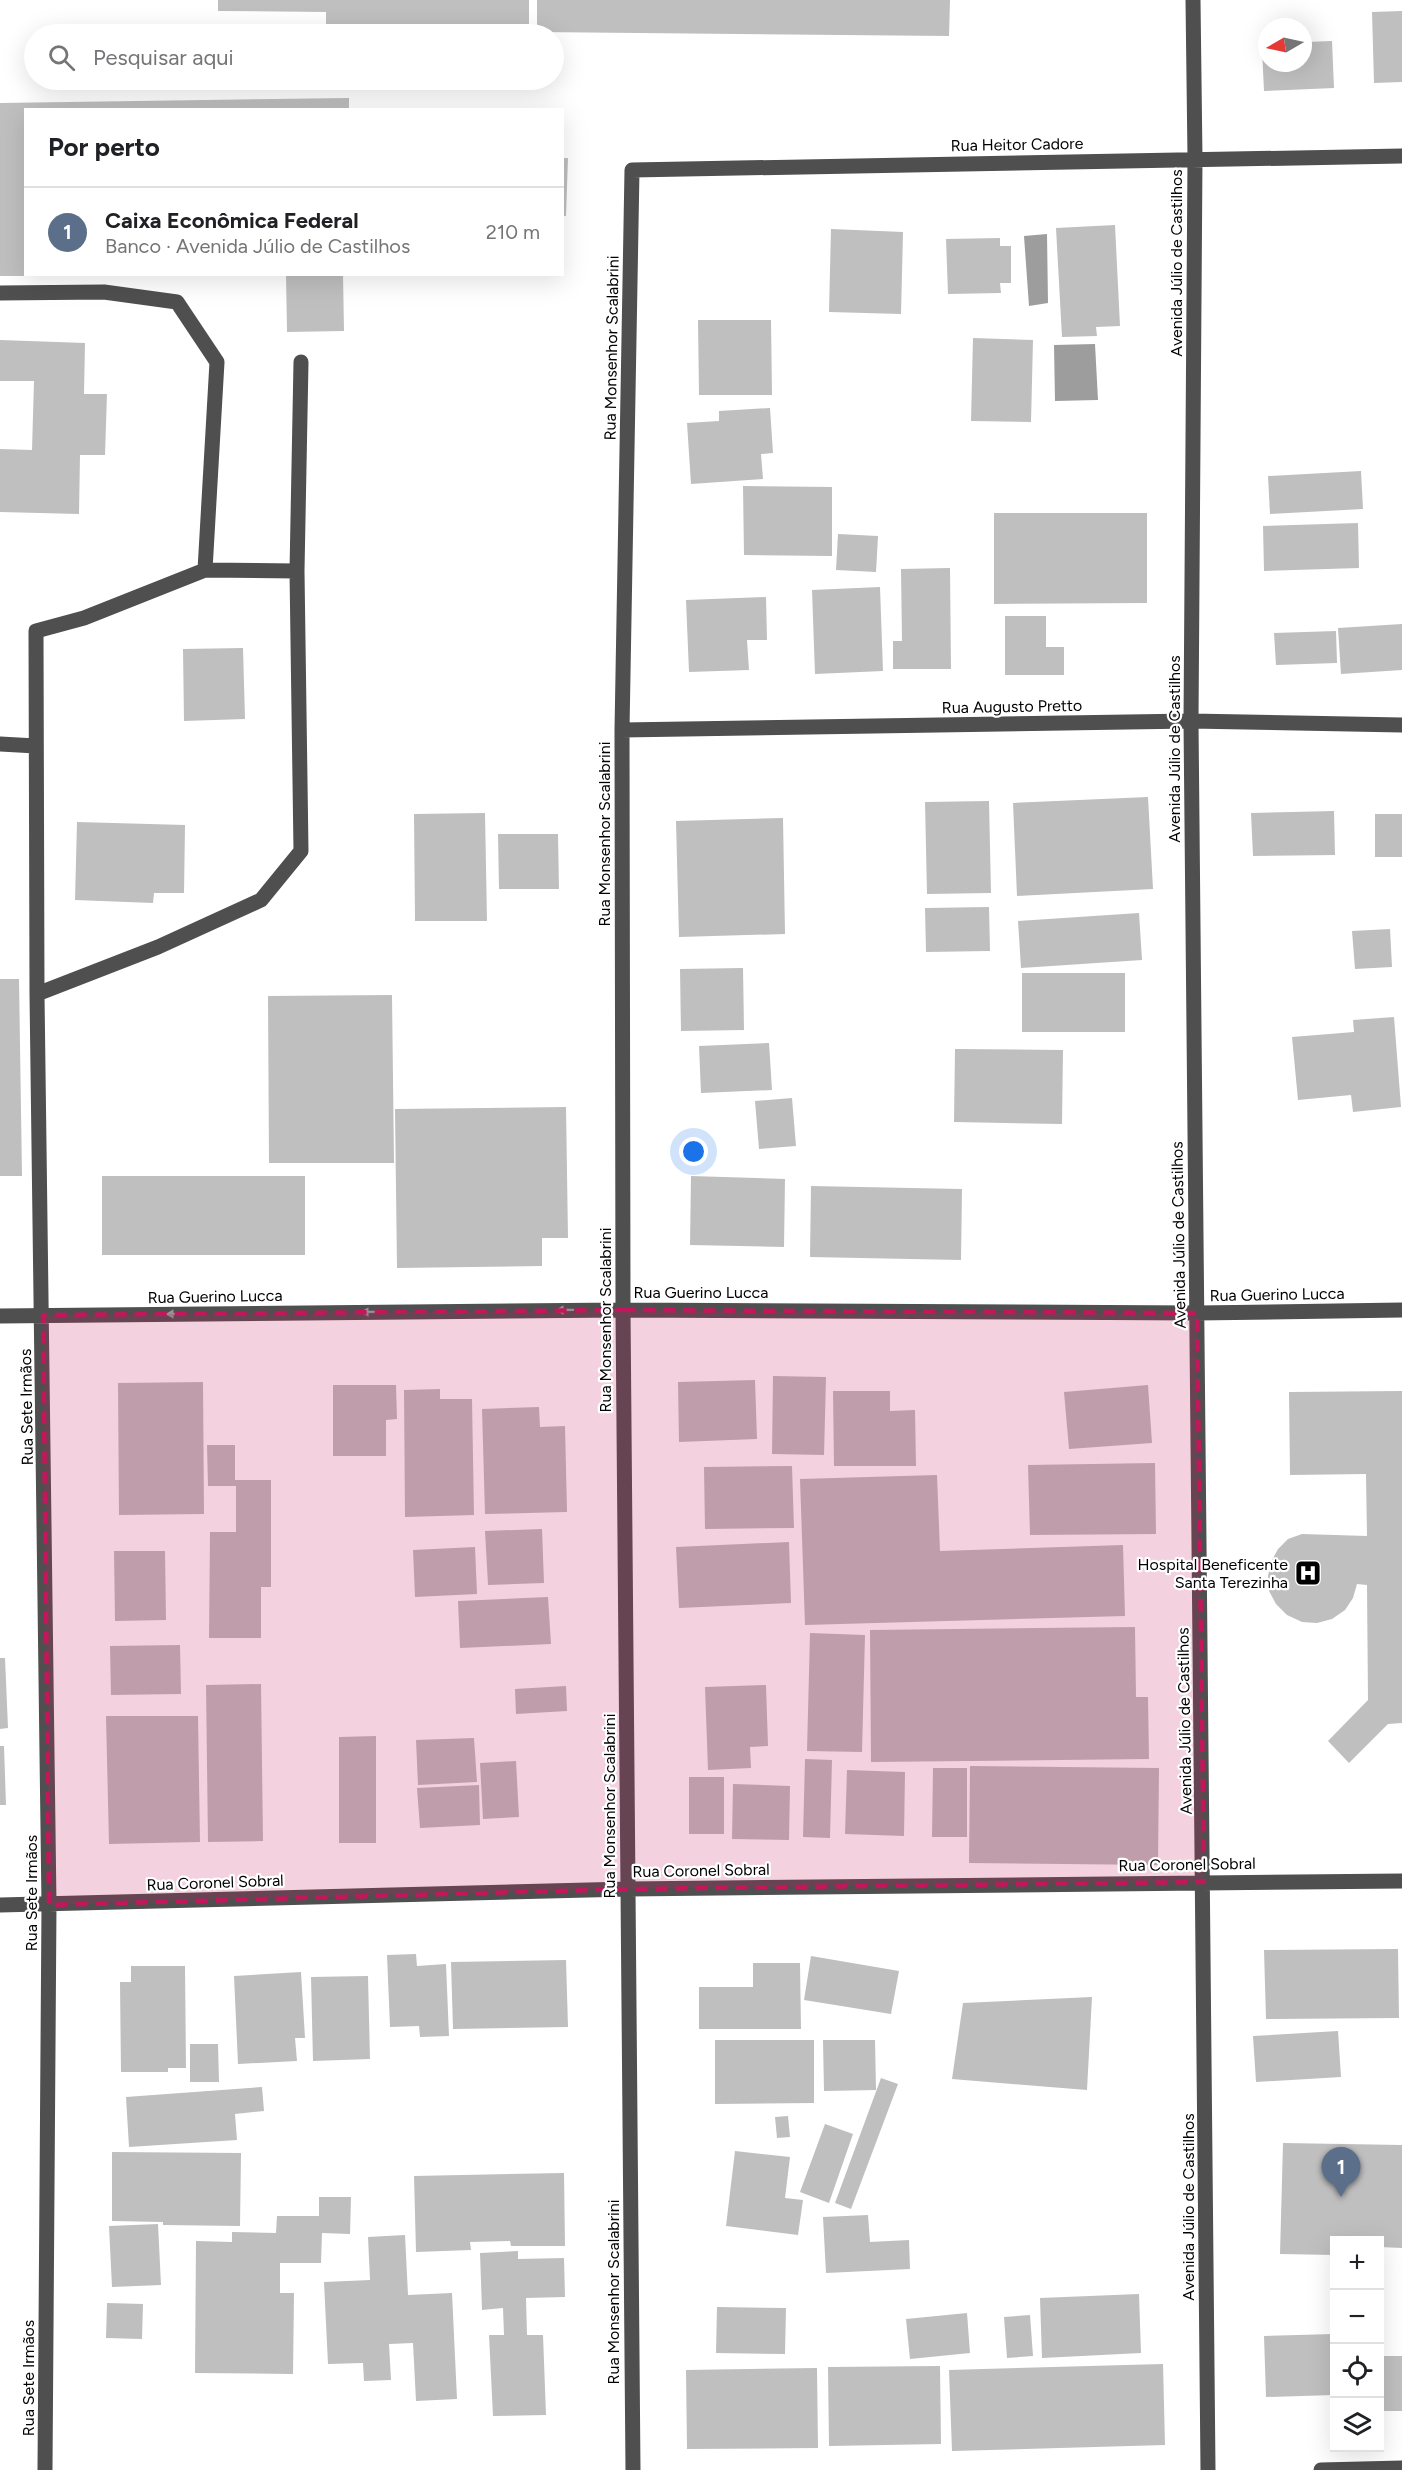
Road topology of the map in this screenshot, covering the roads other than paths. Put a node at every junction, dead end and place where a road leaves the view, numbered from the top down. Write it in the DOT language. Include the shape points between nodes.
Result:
graph roads {
  1 [pos="1193,0"];
  2 [pos="1402,156"];
  3 [pos="1195,158"];
  4 [pos="632,170"];
  5 [pos="0,293"];
  6 [pos="301,362"];
  7 [pos="206,570"];
  8 [pos="297,572"];
  9 [pos="1191,721"];
  10 [pos="1402,725"];
  11 [pos="622,730"];
  12 [pos="0,744"];
  13 [pos="36,746"];
  14 [pos="37,994"];
  15 [pos="623,1310"];
  16 [pos="1402,1310"];
  17 [pos="1197,1313"];
  18 [pos="43,1315"];
  19 [pos="0,1316"];
  20 [pos="1402,1881"];
  21 [pos="1204,1882"];
  22 [pos="628,1889"];
  23 [pos="0,1905"];
  24 [pos="49,1905"];
  25 [pos="1402,2468"];
  26 [pos="45,2470"];
  27 [pos="627,2470"];
  28 [pos="633,2470"];
  29 [pos="644,2470"];
  30 [pos="1208,2470"];
  31 [pos="1321,2470"];
  1 -- 3 [label="street, Avenida Júlio de Castilhos"];
  2 -- 3 [label="street, Rua Heitor Cadore"];
  3 -- 4 [label="street, Rua Heitor Cadore"];
  3 -- 9 [label="street, Avenida Júlio de Castilhos"];
  4 -- 11 [label="street, Rua Monsenhor Scalabrini"];
  5 -- 7 [label="street" via="104,292 177,302 217,362"];
  6 -- 8 [label="street"];
  7 -- 8 [label="street"];
  7 -- 13 [label="street, Rua Sete Irmãos" via="84,618 36,631"];
  8 -- 14 [label="street" via="301,851 261,900 158,947"];
  9 -- 10 [label="street, Rua Augusto Pretto"];
  9 -- 11 [label="street, Rua Augusto Pretto"];
  9 -- 17 [label="street, Avenida Júlio de Castilhos"];
  11 -- 15 [label="street, Rua Monsenhor Scalabrini"];
  12 -- 13 [label="street"];
  13 -- 14 [label="street, Rua Sete Irmãos"];
  14 -- 18 [label="street, Rua Sete Irmãos"];
  15 -- 17 [label="street, Rua Guerino Lucca"];
  15 -- 18 [label="street, Rua Guerino Lucca, one-way"];
  15 -- 22 [label="street, Rua Monsenhor Scalabrini"];
  16 -- 17 [label="street, Rua Guerino Lucca"];
  17 -- 21 [label="street, Avenida Júlio de Castilhos"];
  18 -- 19 [label="street, Rua Guerino Lucca"];
  18 -- 24 [label="street, Rua Sete Irmãos"];
  20 -- 21 [label="street, Rua Coronel Sobral"];
  21 -- 22 [label="street, Rua Coronel Sobral"];
  21 -- 30 [label="street, Avenida Júlio de Castilhos"];
  22 -- 24 [label="street, Rua Coronel Sobral"];
  22 -- 28 [label="street, Rua Monsenhor Scalabrini"];
  23 -- 24 [label="street, Rua Coronel Sobral"];
  24 -- 26 [label="street, Rua Sete Irmãos"];
  25 -- 31 [label="street"];
  27 -- 28 [label="street"];
  28 -- 29 [label="street"];
}
